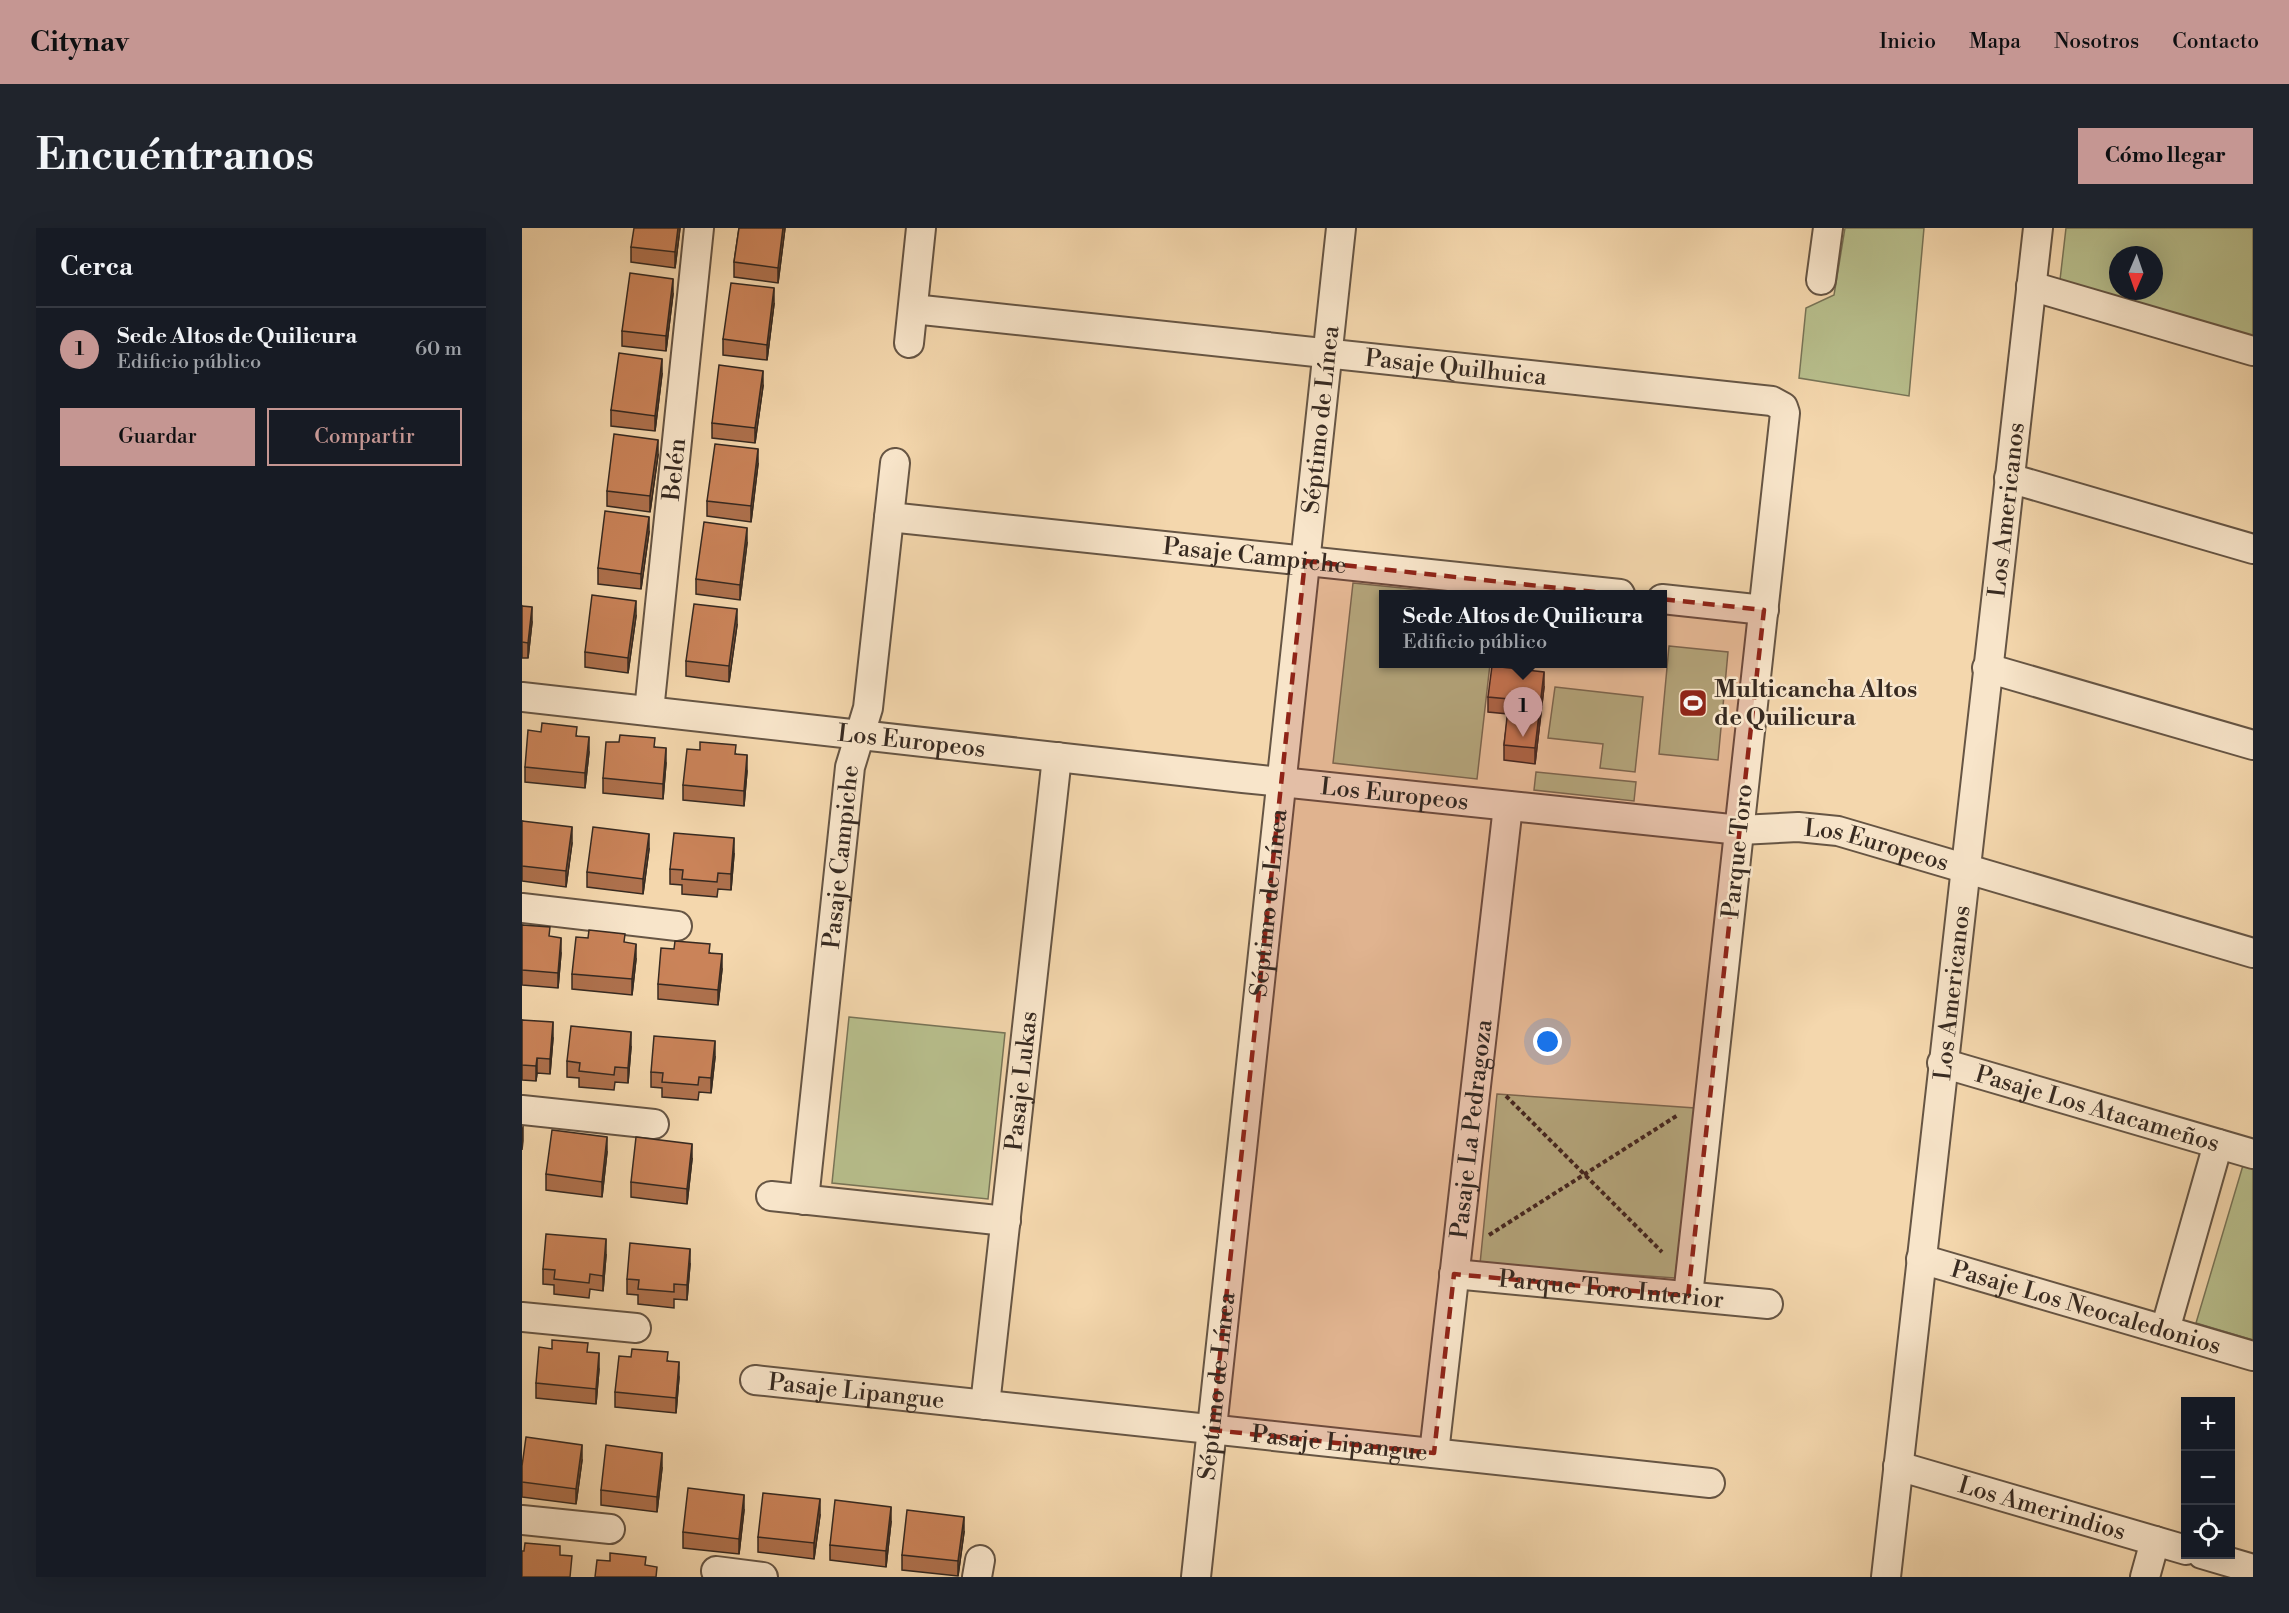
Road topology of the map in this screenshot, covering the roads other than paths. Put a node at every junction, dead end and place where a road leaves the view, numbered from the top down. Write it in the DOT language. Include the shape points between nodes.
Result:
graph roads {
  1 [pos="699,228"];
  2 [pos="921,228"];
  3 [pos="1341,228"];
  4 [pos="1828,228"];
  5 [pos="2038,228"];
  6 [pos="1821,280"];
  7 [pos="2031,286"];
  8 [pos="913,309"];
  9 [pos="909,343"];
  10 [pos="2253,351"];
  11 [pos="1327,353"];
  12 [pos="1783,407"];
  13 [pos="895,463"];
  14 [pos="2009,477"];
  15 [pos="889,517"];
  16 [pos="2253,549"];
  17 [pos="1305,561"];
  18 [pos="1582,590"];
  19 [pos="1667,600"];
  20 [pos="1764,610"];
  21 [pos="1987,668"];
  22 [pos="522,697"];
  23 [pos="649,711"];
  24 [pos="860,735"];
  25 [pos="2253,745"];
  26 [pos="1057,757"];
  27 [pos="1281,782"];
  28 [pos="1508,806"];
  29 [pos="1740,830"];
  30 [pos="1964,869"];
  31 [pos="522,908"];
  32 [pos="677,926"];
  33 [pos="2253,953"];
  34 [pos="1942,1063"];
  35 [pos="522,1110"];
  36 [pos="654,1124"];
  37 [pos="2218,1144"];
  38 [pos="2253,1154"];
  39 [pos="771,1196"];
  40 [pos="804,1200"];
  41 [pos="1006,1221"];
  42 [pos="1921,1260"];
  43 [pos="1455,1265"];
  44 [pos="1689,1288"];
  45 [pos="1768,1304"];
  46 [pos="522,1317"];
  47 [pos="636,1328"];
  48 [pos="2164,1330"];
  49 [pos="2253,1356"];
  50 [pos="755,1380"];
  51 [pos="986,1405"];
  52 [pos="1212,1430"];
  53 [pos="1434,1453"];
  54 [pos="1898,1466"];
  55 [pos="1710,1483"];
  56 [pos="522,1520"];
  57 [pos="610,1529"];
  58 [pos="2155,1541"];
  59 [pos="2181,1549"];
  60 [pos="2219,1559"];
  61 [pos="2253,1569"];
  62 [pos="716,1571"];
  63 [pos="763,1577"];
  64 [pos="1196,1577"];
  65 [pos="1886,1577"];
  66 [pos="2145,1577"];
  1 -- 23 [label="street, Belén"];
  2 -- 8 [label="street"];
  3 -- 11 [label="street, Séptimo de Línea"];
  4 -- 6 [label="street"];
  5 -- 7 [label="street, Los Americanos"];
  7 -- 10 [label="street"];
  7 -- 14 [label="street, Los Americanos"];
  8 -- 9 [label="street"];
  8 -- 11 [label="street, Pasaje Quilhuica"];
  11 -- 12 [label="street, Pasaje Quilhuica" via="1772,401"];
  11 -- 17 [label="street, Séptimo de Línea"];
  12 -- 20 [label="street, Parque Toro"];
  13 -- 15 [label="street, Pasaje Campiche"];
  14 -- 16 [label="street"];
  14 -- 21 [label="street, Los Americanos"];
  15 -- 17 [label="street, Pasaje Campiche"];
  15 -- 24 [label="street, Pasaje Campiche" via="868,708"];
  17 -- 18 [label="street, Pasaje Campiche"];
  17 -- 27 [label="street, Séptimo de Línea"];
  19 -- 20 [label="street"];
  20 -- 29 [label="street, Parque Toro"];
  21 -- 25 [label="street"];
  21 -- 30 [label="street, Los Americanos"];
  22 -- 23 [label="street, Los Europeos"];
  23 -- 24 [label="street, Los Europeos"];
  24 -- 26 [label="street, Los Europeos"];
  24 -- 40 [label="street, Pasaje Campiche" via="850,767"];
  26 -- 27 [label="street, Los Europeos"];
  26 -- 41 [label="street, Pasaje Lukas"];
  27 -- 28 [label="street, Los Europeos"];
  27 -- 52 [label="street, Séptimo de Línea"];
  28 -- 29 [label="street, Los Europeos"];
  28 -- 43 [label="street, Pasaje La Pedragoza"];
  29 -- 30 [label="street, Los Europeos" via="1798,827 1838,831"];
  29 -- 44 [label="street, Parque Toro"];
  30 -- 33 [label="street, Los Europeos"];
  30 -- 34 [label="street, Los Americanos"];
  31 -- 32 [label="street"];
  34 -- 37 [label="street, Pasaje Los Atacameños"];
  34 -- 42 [label="street, Los Americanos"];
  35 -- 36 [label="street"];
  37 -- 38 [label="street, Pasaje Los Atacameños"];
  37 -- 48 [label="street"];
  39 -- 40 [label="street"];
  40 -- 41 [label="street"];
  41 -- 51 [label="street, Pasaje Lukas"];
  42 -- 48 [label="street, Pasaje Los Neocaledonios"];
  42 -- 54 [label="street, Los Americanos"];
  43 -- 44 [label="street, Parque Toro Interior"];
  43 -- 53 [label="street, Pasaje La Pedragoza"];
  44 -- 45 [label="street, Parque Toro Interior"];
  46 -- 47 [label="street"];
  48 -- 49 [label="street, Pasaje Los Neocaledonios"];
  50 -- 51 [label="street, Pasaje Lipangue"];
  51 -- 52 [label="street, Pasaje Lipangue"];
  52 -- 53 [label="street, Pasaje Lipangue"];
  52 -- 64 [label="street, Séptimo de Línea"];
  53 -- 55 [label="street, Pasaje Lipangue"];
  54 -- 58 [label="street, Los Amerindios"];
  54 -- 65 [label="street, Los Americanos"];
  56 -- 57 [label="street"];
  58 -- 59 [label="street, Los Amerindios"];
  58 -- 66 [label="street"];
  60 -- 61 [label="street"];
  62 -- 63 [label="street"];
}
